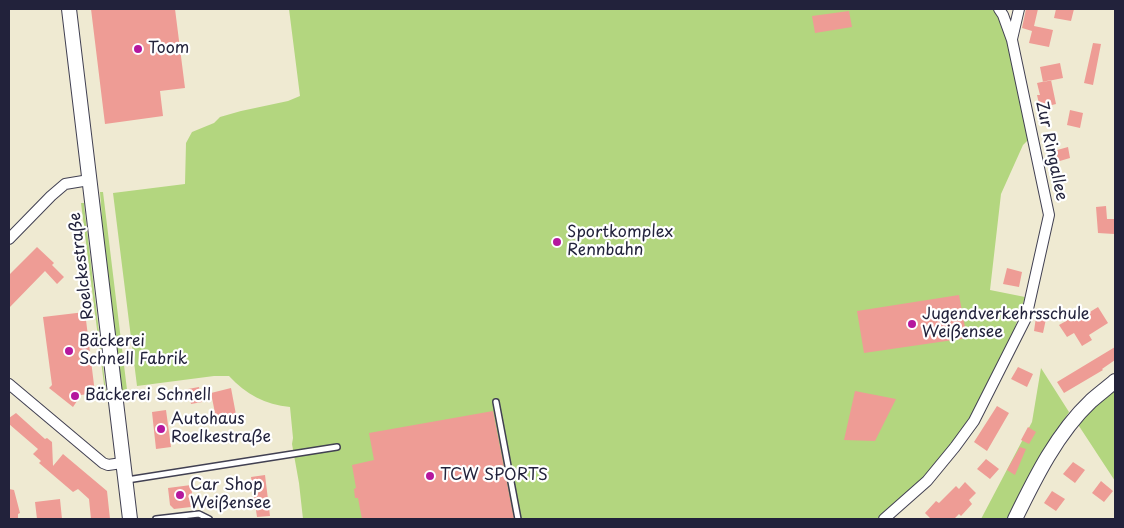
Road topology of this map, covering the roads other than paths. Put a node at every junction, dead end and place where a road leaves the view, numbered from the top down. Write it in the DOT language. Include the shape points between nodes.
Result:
graph roads {
  1 [pos="69,9"];
  2 [pos="999,9"];
  3 [pos="1019,9"];
  4 [pos="1012,40"];
  5 [pos="89,180"];
  6 [pos="9,239"];
  7 [pos="1115,381"];
  8 [pos="9,384"];
  9 [pos="496,402"];
  10 [pos="337,447"];
  11 [pos="122,463"];
  12 [pos="125,481"];
  13 [pos="130,519"];
  14 [pos="156,519"];
  15 [pos="209,519"];
  16 [pos="518,519"];
  17 [pos="884,519"];
  18 [pos="1015,519"];
  1 -- 5 [label="main road, Roelckestraße"];
  2 -- 4 [label="street, Zur Ringallee"];
  3 -- 4 [label="street, Zur Ringallee"];
  4 -- 17 [label="street, Zur Ringallee" via="1049,215 1026,318 974,420 955,447 927,481"];
  5 -- 6 [label="street" via="65,184"];
  5 -- 11 [label="main road, Roelckestraße"];
  7 -- 18 [label="main road" via="1062,435"];
  8 -- 11 [label="street" via="103,464"];
  9 -- 16 [label="lane"];
  10 -- 12 [label="lane"];
  11 -- 12 [label="main road, Roelckestraße"];
  12 -- 13 [label="main road, Roelckestraße"];
  14 -- 15 [label="lane" via="200,514"];
}
